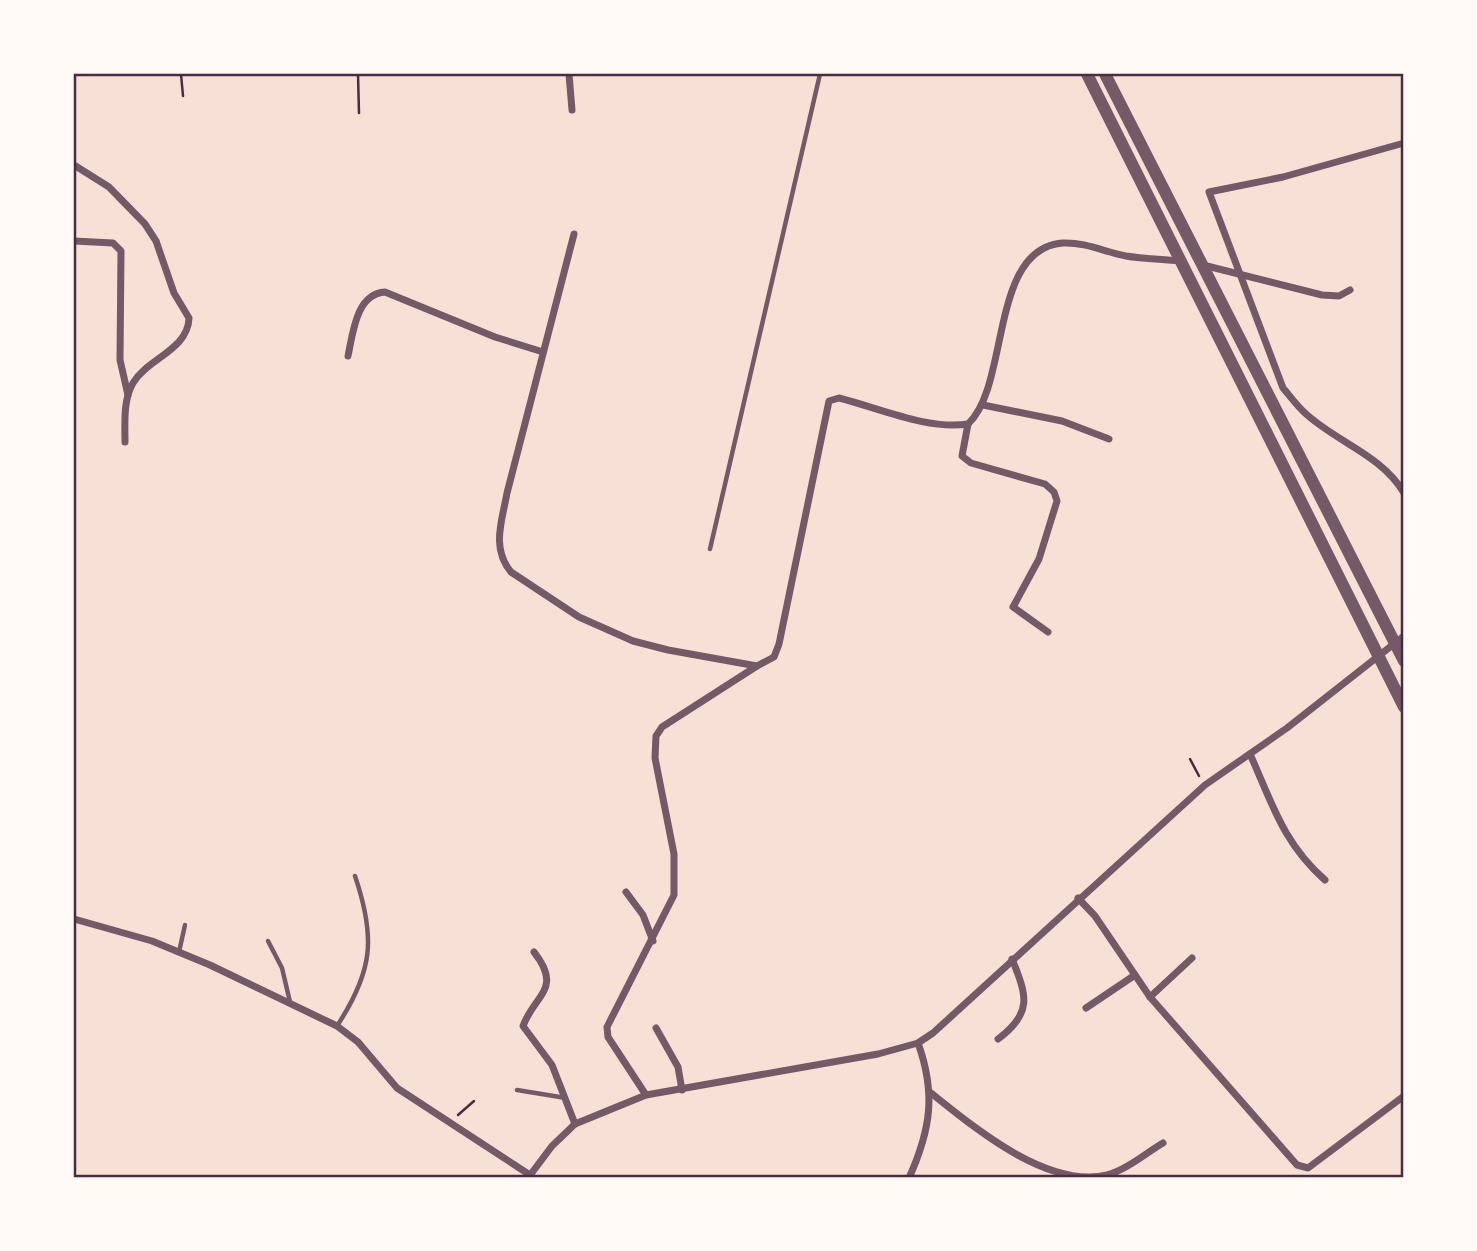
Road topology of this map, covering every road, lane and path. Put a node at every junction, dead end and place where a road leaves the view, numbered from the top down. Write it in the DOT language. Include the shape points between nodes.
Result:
graph roads {
  1 [pos="181,74"];
  2 [pos="358,74"];
  3 [pos="569,74"];
  4 [pos="820,74"];
  5 [pos="1087,74"];
  6 [pos="1105,74"];
  7 [pos="183,96"];
  8 [pos="572,110"];
  9 [pos="359,113"];
  10 [pos="1404,143"];
  11 [pos="74,165"];
  12 [pos="574,234"];
  13 [pos="74,241"];
  14 [pos="1181,261"];
  15 [pos="1202,264"];
  16 [pos="1241,273"];
  17 [pos="1350,290"];
  18 [pos="543,352"];
  19 [pos="348,356"];
  20 [pos="128,395"];
  21 [pos="983,405"];
  22 [pos="968,424"];
  23 [pos="1109,439"];
  24 [pos="125,442"];
  25 [pos="1404,493"];
  26 [pos="710,549"];
  27 [pos="1048,632"];
  28 [pos="1400,641"];
  29 [pos="1379,657"];
  30 [pos="1404,661"];
  31 [pos="757,666"];
  32 [pos="1404,706"];
  33 [pos="1250,754"];
  34 [pos="1189,759"];
  35 [pos="1205,785"];
  36 [pos="355,876"];
  37 [pos="1325,880"];
  38 [pos="626,892"];
  39 [pos="1078,898"];
  40 [pos="74,919"];
  41 [pos="185,925"];
  42 [pos="268,941"];
  43 [pos="653,942"];
  44 [pos="179,952"];
  45 [pos="534,952"];
  46 [pos="1192,958"];
  47 [pos="1012,959"];
  48 [pos="1135,975"];
  49 [pos="1150,997"];
  50 [pos="290,1002"];
  51 [pos="1086,1008"];
  52 [pos="337,1026"];
  53 [pos="656,1028"];
  54 [pos="998,1039"];
  55 [pos="918,1043"];
  56 [pos="517,1090"];
  57 [pos="682,1090"];
  58 [pos="931,1093"];
  59 [pos="646,1095"];
  60 [pos="1404,1096"];
  61 [pos="567,1098"];
  62 [pos="474,1101"];
  63 [pos="450,1122"];
  64 [pos="575,1124"];
  65 [pos="1163,1143"];
  66 [pos="529,1176"];
  67 [pos="909,1178"];
  1 -- 7 [label="path"];
  2 -- 9 [label="path"];
  3 -- 8 [label="street"];
  4 -- 26 [label="lane"];
  5 -- 14 [label="street"];
  6 -- 15 [label="street"];
  10 -- 16 [label="street" via="1209,192"];
  11 -- 20 [label="street" via="109,187 145,224 189,318 185,337 140,375"];
  12 -- 18 [label="street"];
  13 -- 20 [label="street" via="113,243 121,251 120,360"];
  14 -- 21 [label="street" via="1126,256 1066,243 1038,250 1005,311"];
  14 -- 29 [label="street"];
  15 -- 16 [label="street"];
  15 -- 28 [label="street"];
  16 -- 17 [label="street" via="1322,295 1339,296"];
  16 -- 25 [label="street" via="1283,388 1305,414 1373,461"];
  18 -- 19 [label="street" via="384,292 373,293 366,300"];
  18 -- 31 [label="street" via="499,535 504,564 579,617 633,641"];
  20 -- 24 [label="street"];
  21 -- 22 [label="street"];
  21 -- 23 [label="street" via="1062,421"];
  22 -- 27 [label="street" via="962,456 971,464 1045,484 1054,492 1057,501 1040,559 1013,607"];
  22 -- 31 [label="street" via="916,418 839,398 829,401 779,644 774,657"];
  28 -- 29 [label="street"];
  28 -- 30 [label="street"];
  29 -- 32 [label="street"];
  29 -- 33 [label="street"];
  31 -- 43 [label="street" via="662,727 656,736 655,758 676,873 674,895"];
  33 -- 35 [label="street"];
  33 -- 37 [label="street" via="1280,827"];
  34 -- 35 [label="path"];
  35 -- 39 [label="street"];
  36 -- 52 [label="lane" via="371,941 363,979"];
  38 -- 43 [label="street" via="643,915"];
  39 -- 47 [label="street"];
  39 -- 48 [label="street"];
  40 -- 44 [label="street"];
  41 -- 44 [label="lane"];
  42 -- 50 [label="lane" via="282,968"];
  43 -- 59 [label="street" via="607,1027 608,1037"];
  44 -- 50 [label="street"];
  45 -- 61 [label="street" via="548,974 547,987 523,1026 552,1065"];
  46 -- 49 [label="street"];
  47 -- 54 [label="street" via="1025,1002 1022,1017"];
  47 -- 55 [label="street"];
  48 -- 49 [label="street"];
  48 -- 51 [label="street"];
  49 -- 60 [label="street" via="1297,1165 1308,1168"];
  50 -- 52 [label="street"];
  52 -- 63 [label="street" via="358,1042 397,1088"];
  53 -- 57 [label="street" via="678,1067"];
  55 -- 57 [label="street"];
  55 -- 58 [label="street"];
  56 -- 61 [label="lane"];
  57 -- 59 [label="street"];
  58 -- 65 [label="street" via="991,1138 1058,1173 1106,1175"];
  58 -- 67 [label="street" via="929,1117"];
  59 -- 64 [label="street"];
  61 -- 64 [label="street"];
  62 -- 63 [label="path"];
  63 -- 66 [label="street"];
  64 -- 66 [label="street"];
}
